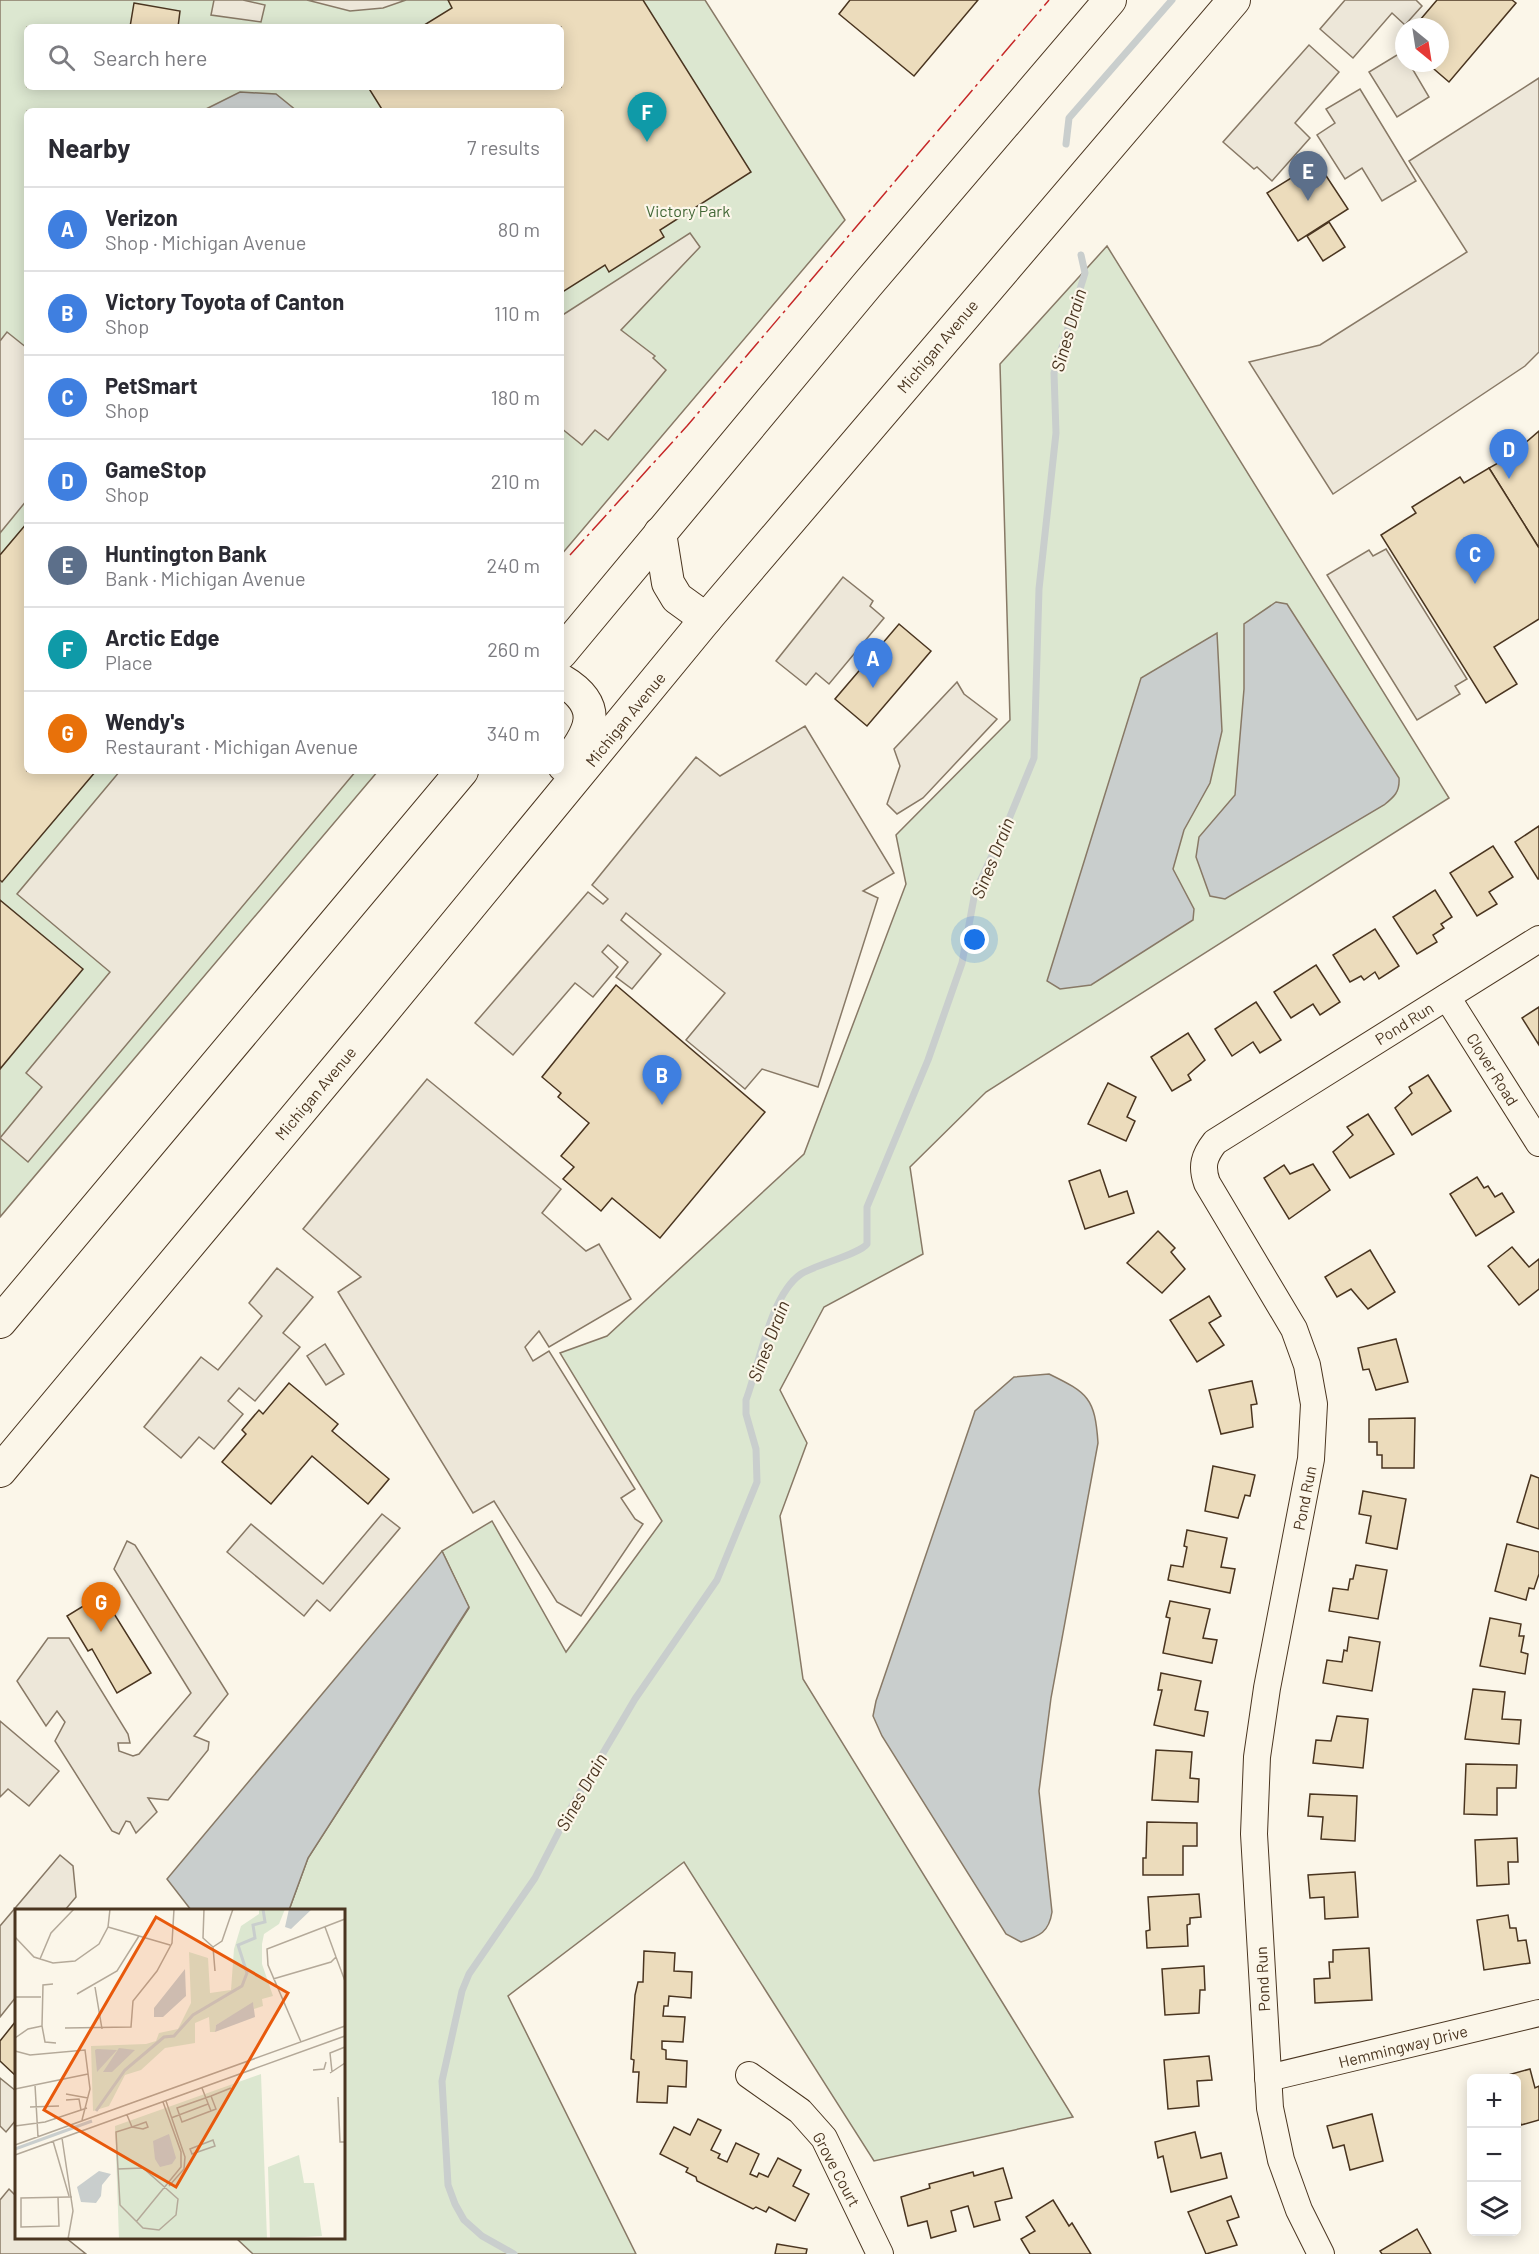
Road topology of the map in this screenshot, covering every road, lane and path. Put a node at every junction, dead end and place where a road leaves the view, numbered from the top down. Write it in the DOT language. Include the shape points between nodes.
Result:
graph roads {
  1 [pos="1110,0"];
  2 [pos="1234,0"];
  3 [pos="660,533"];
  4 [pos="706,619"];
  5 [pos="564,649"];
  6 [pos="564,682"];
  7 [pos="564,764"];
  8 [pos="459,774"];
  9 [pos="557,774"];
  10 [pos="1539,939"];
  11 [pos="435,947"];
  12 [pos="1447,996"];
  13 [pos="1539,1143"];
  14 [pos="0,1322"];
  15 [pos="0,1471"];
  16 [pos="1539,2013"];
  17 [pos="749,2075"];
  18 [pos="1268,2078"];
  19 [pos="880,2254"];
  20 [pos="1322,2254"];
  1 -- 3 [label="main road"];
  2 -- 4 [label="main road, Michigan Avenue"];
  3 -- 4 [label="main road" via="668,583 677,598"];
  3 -- 5 [label="main road"];
  4 -- 11 [label="main road, Michigan Avenue"];
  6 -- 7 [label="main road" via="587,701 591,723"];
  8 -- 14 [label="main road"];
  9 -- 11 [label="main road" via="433,921"];
  10 -- 12 [label="street, Pond Run"];
  11 -- 15 [label="main road, Michigan Avenue"];
  12 -- 13 [label="street, Clover Road"];
  12 -- 18 [label="street, Pond Run" via="1215,1142 1203,1164 1206,1183 1294,1329 1307,1365 1314,1404 1311,1459 1267,1688 1255,1781 1254,1834"];
  16 -- 18 [label="street, Hemmingway Drive"];
  17 -- 19 [label="street, Grove Court" via="800,2110 824,2138"];
  18 -- 20 [label="street, Pond Run" via="1281,2160 1299,2210"];
}
